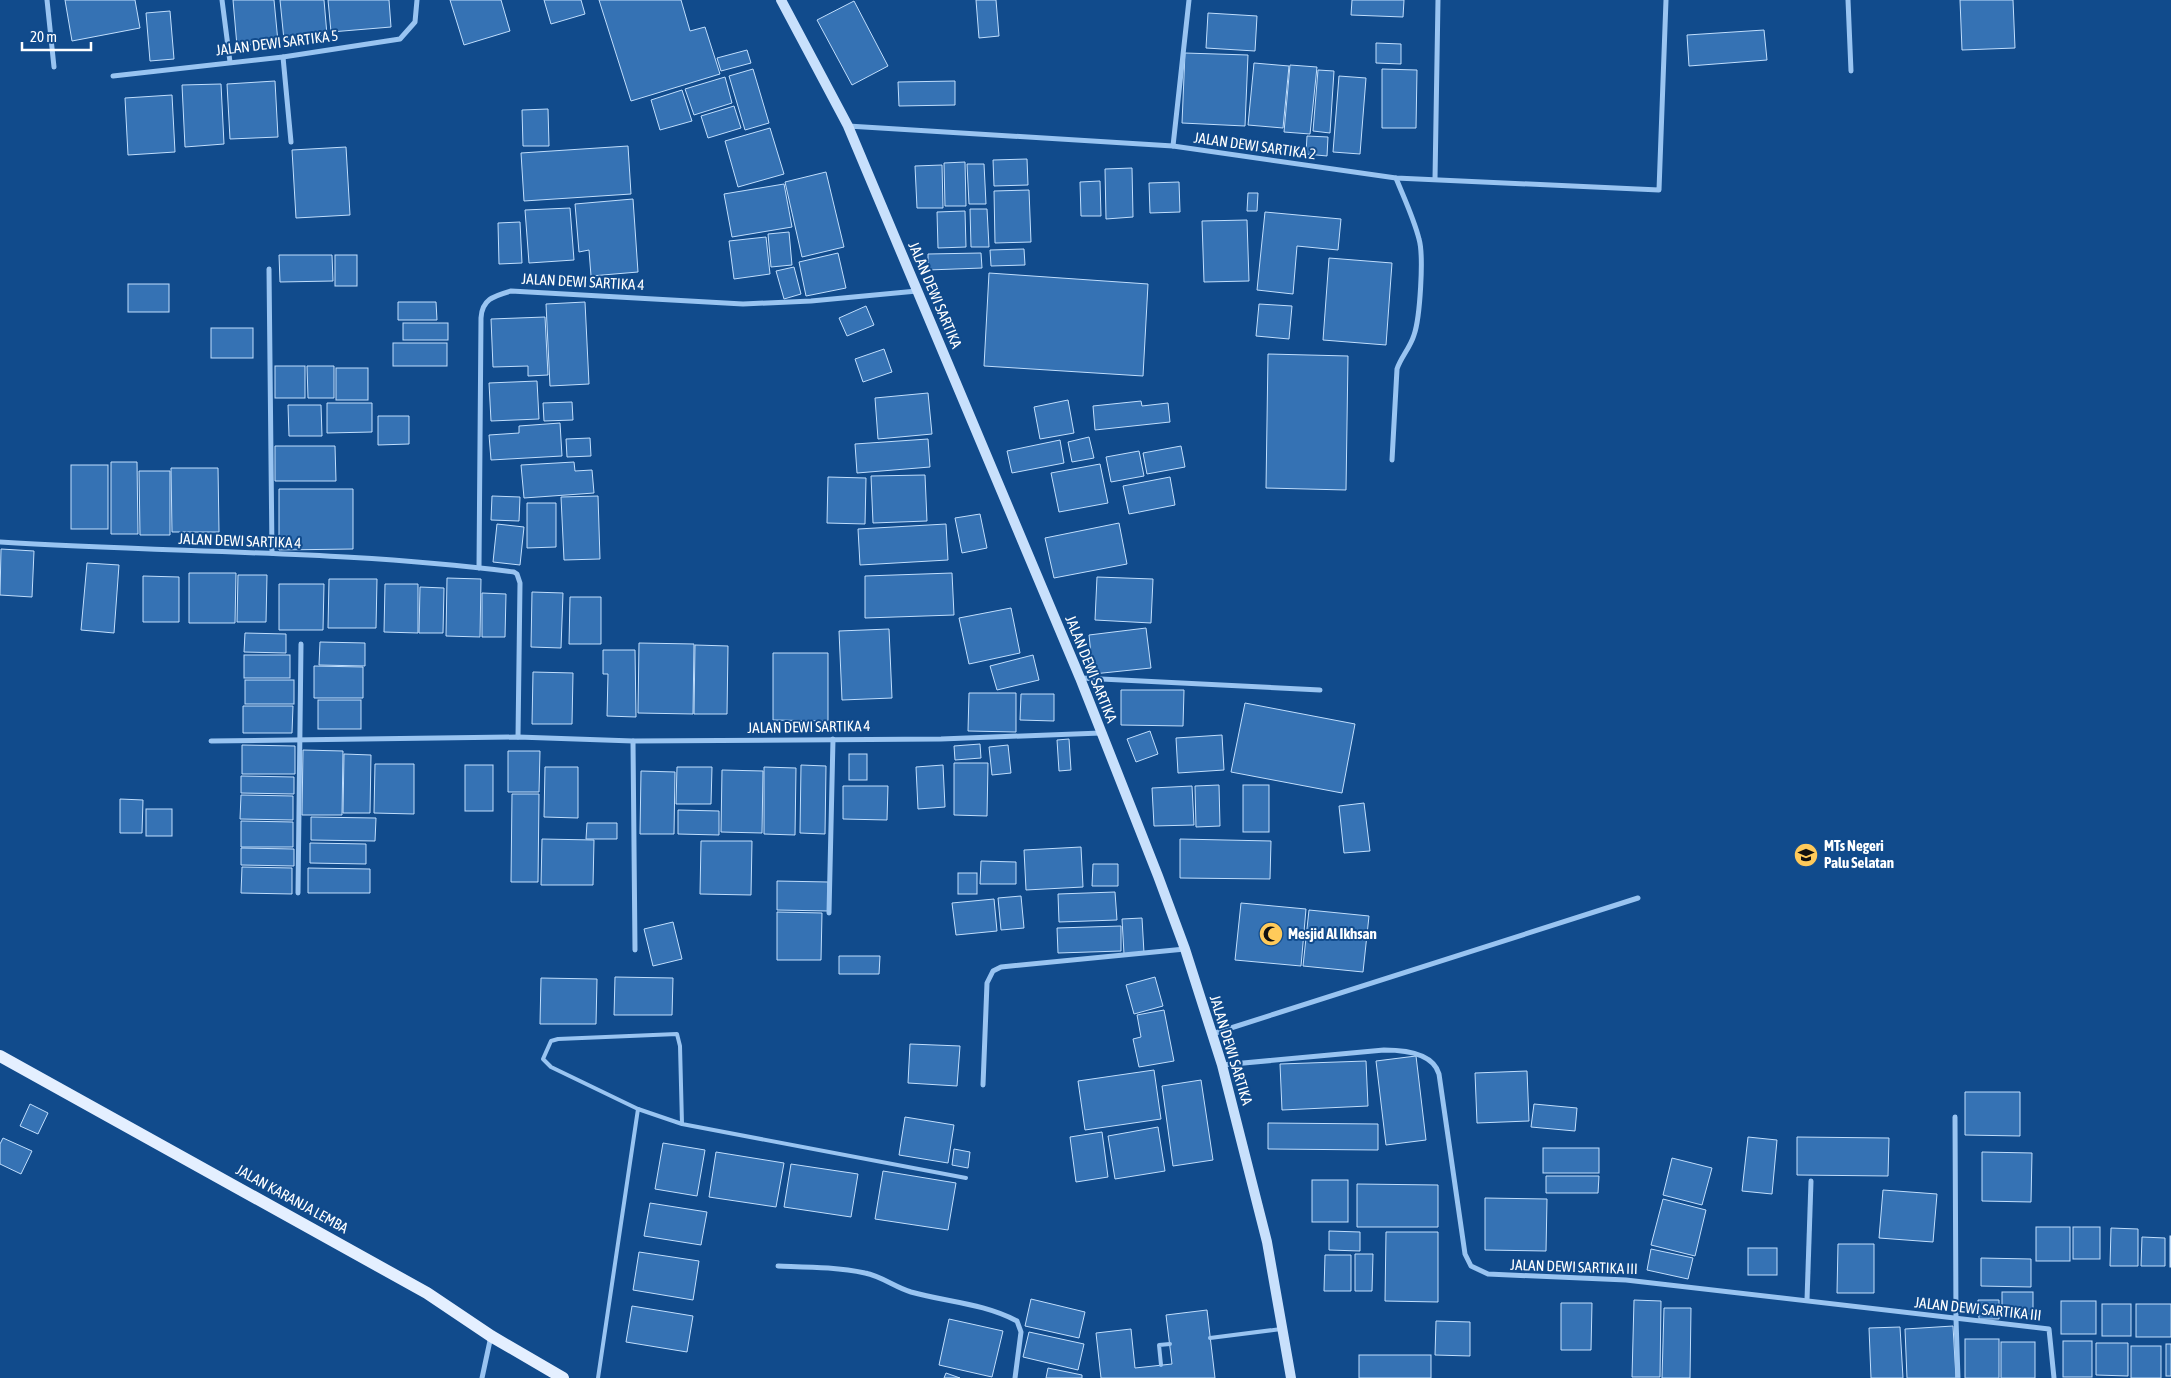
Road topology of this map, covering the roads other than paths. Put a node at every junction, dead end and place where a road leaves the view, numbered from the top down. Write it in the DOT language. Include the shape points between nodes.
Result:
graph roads {
  1 [pos="48,0"];
  2 [pos="222,0"];
  3 [pos="417,0"];
  4 [pos="781,0"];
  5 [pos="1189,0"];
  6 [pos="1438,0"];
  7 [pos="1666,0"];
  8 [pos="1848,0"];
  9 [pos="283,57"];
  10 [pos="230,62"];
  11 [pos="54,67"];
  12 [pos="1851,70"];
  13 [pos="113,76"];
  14 [pos="848,126"];
  15 [pos="291,142"];
  16 [pos="1174,146"];
  17 [pos="1396,178"];
  18 [pos="1435,179"];
  19 [pos="269,269"];
  20 [pos="918,290"];
  21 [pos="1392,460"];
  22 [pos="0,542"];
  23 [pos="272,553"];
  24 [pos="479,568"];
  25 [pos="301,644"];
  26 [pos="1080,678"];
  27 [pos="1320,690"];
  28 [pos="1101,732"];
  29 [pos="518,737"];
  30 [pos="298,739"];
  31 [pos="833,739"];
  32 [pos="211,740"];
  33 [pos="633,741"];
  34 [pos="298,893"];
  35 [pos="1638,898"];
  36 [pos="830,913"];
  37 [pos="1185,949"];
  38 [pos="635,950"];
  39 [pos="1212,1034"];
  40 [pos="0,1056"];
  41 [pos="1222,1065"];
  42 [pos="983,1085"];
  43 [pos="638,1109"];
  44 [pos="1955,1117"];
  45 [pos="682,1124"];
  46 [pos="966,1178"];
  47 [pos="1811,1181"];
  48 [pos="778,1266"];
  49 [pos="1807,1300"];
  50 [pos="1956,1319"];
  51 [pos="1284,1329"];
  52 [pos="491,1336"];
  53 [pos="1210,1338"];
  54 [pos="1170,1344"];
  55 [pos="1161,1365"];
  56 [pos="482,1378"];
  57 [pos="563,1378"];
  58 [pos="598,1378"];
  59 [pos="1015,1378"];
  60 [pos="1291,1378"];
  61 [pos="1958,1378"];
  62 [pos="2054,1378"];
  1 -- 11 [label="street"];
  2 -- 10 [label="street"];
  3 -- 9 [label="street, JALAN DEWI SARTIKA 5" via="415,22 400,39"];
  4 -- 14 [label="main road, JALAN DEWI SARTIKA"];
  5 -- 16 [label="street"];
  6 -- 18 [label="street"];
  7 -- 18 [label="street, JALAN DEWI SARTIKA 2" via="1659,190"];
  8 -- 12 [label="street"];
  9 -- 10 [label="street, JALAN DEWI SARTIKA 5"];
  9 -- 15 [label="street"];
  10 -- 13 [label="street, JALAN DEWI SARTIKA 5"];
  14 -- 16 [label="street, JALAN DEWI SARTIKA 2"];
  14 -- 20 [label="main road, JALAN DEWI SARTIKA"];
  16 -- 17 [label="street, JALAN DEWI SARTIKA 2"];
  17 -- 18 [label="street, JALAN DEWI SARTIKA 2"];
  17 -- 21 [label="street" via="1417,232 1421,254 1415,334 1397,369"];
  19 -- 23 [label="street"];
  20 -- 24 [label="street, JALAN DEWI SARTIKA 4" via="743,304 511,291 491,297 482,308 481,318"];
  20 -- 26 [label="main road, JALAN DEWI SARTIKA"];
  22 -- 23 [label="street, JALAN DEWI SARTIKA 4"];
  23 -- 24 [label="street, JALAN DEWI SARTIKA 4"];
  24 -- 29 [label="street, JALAN DEWI SARTIKA 4" via="514,572 519,578"];
  25 -- 30 [label="street"];
  26 -- 27 [label="street"];
  26 -- 28 [label="main road, JALAN DEWI SARTIKA"];
  28 -- 31 [label="street, JALAN DEWI SARTIKA 4" via="941,739"];
  28 -- 37 [label="main road, JALAN DEWI SARTIKA"];
  29 -- 30 [label="street, JALAN DEWI SARTIKA 4"];
  29 -- 33 [label="street, JALAN DEWI SARTIKA 4"];
  30 -- 32 [label="street, JALAN DEWI SARTIKA 4"];
  30 -- 34 [label="street"];
  31 -- 33 [label="street, JALAN DEWI SARTIKA 4"];
  31 -- 36 [label="street"];
  33 -- 38 [label="street"];
  35 -- 39 [label="street"];
  37 -- 39 [label="main road, JALAN DEWI SARTIKA"];
  37 -- 42 [label="street" via="993,970 987,983"];
  39 -- 41 [label="main road, JALAN DEWI SARTIKA"];
  40 -- 52 [label="main road, JALAN KARANJA LEMBA" via="427,1293"];
  41 -- 49 [label="street, JALAN DEWI SARTIKA III" via="1384,1050 1404,1051 1434,1064 1439,1074 1465,1254 1471,1266 1488,1274 1626,1280"];
  41 -- 51 [label="main road, JALAN DEWI SARTIKA" via="1267,1242"];
  43 -- 45 [label="lane"];
  43 -- 45 [label="lane" via="551,1067 543,1059 551,1041 677,1034"];
  43 -- 58 [label="lane"];
  44 -- 50 [label="street"];
  45 -- 46 [label="lane"];
  47 -- 49 [label="street"];
  48 -- 59 [label="street" via="866,1273 908,1291 985,1307 1012,1318 1017,1321 1020,1332"];
  49 -- 50 [label="street, JALAN DEWI SARTIKA III"];
  50 -- 61 [label="street"];
  50 -- 62 [label="street, JALAN DEWI SARTIKA III" via="2049,1330"];
  51 -- 53 [label="lane"];
  51 -- 60 [label="main road, JALAN DEWI SARTIKA"];
  52 -- 56 [label="street"];
  52 -- 57 [label="main road, JALAN KARANJA LEMBA"];
  54 -- 55 [label="lane" via="1159,1345"];
}
